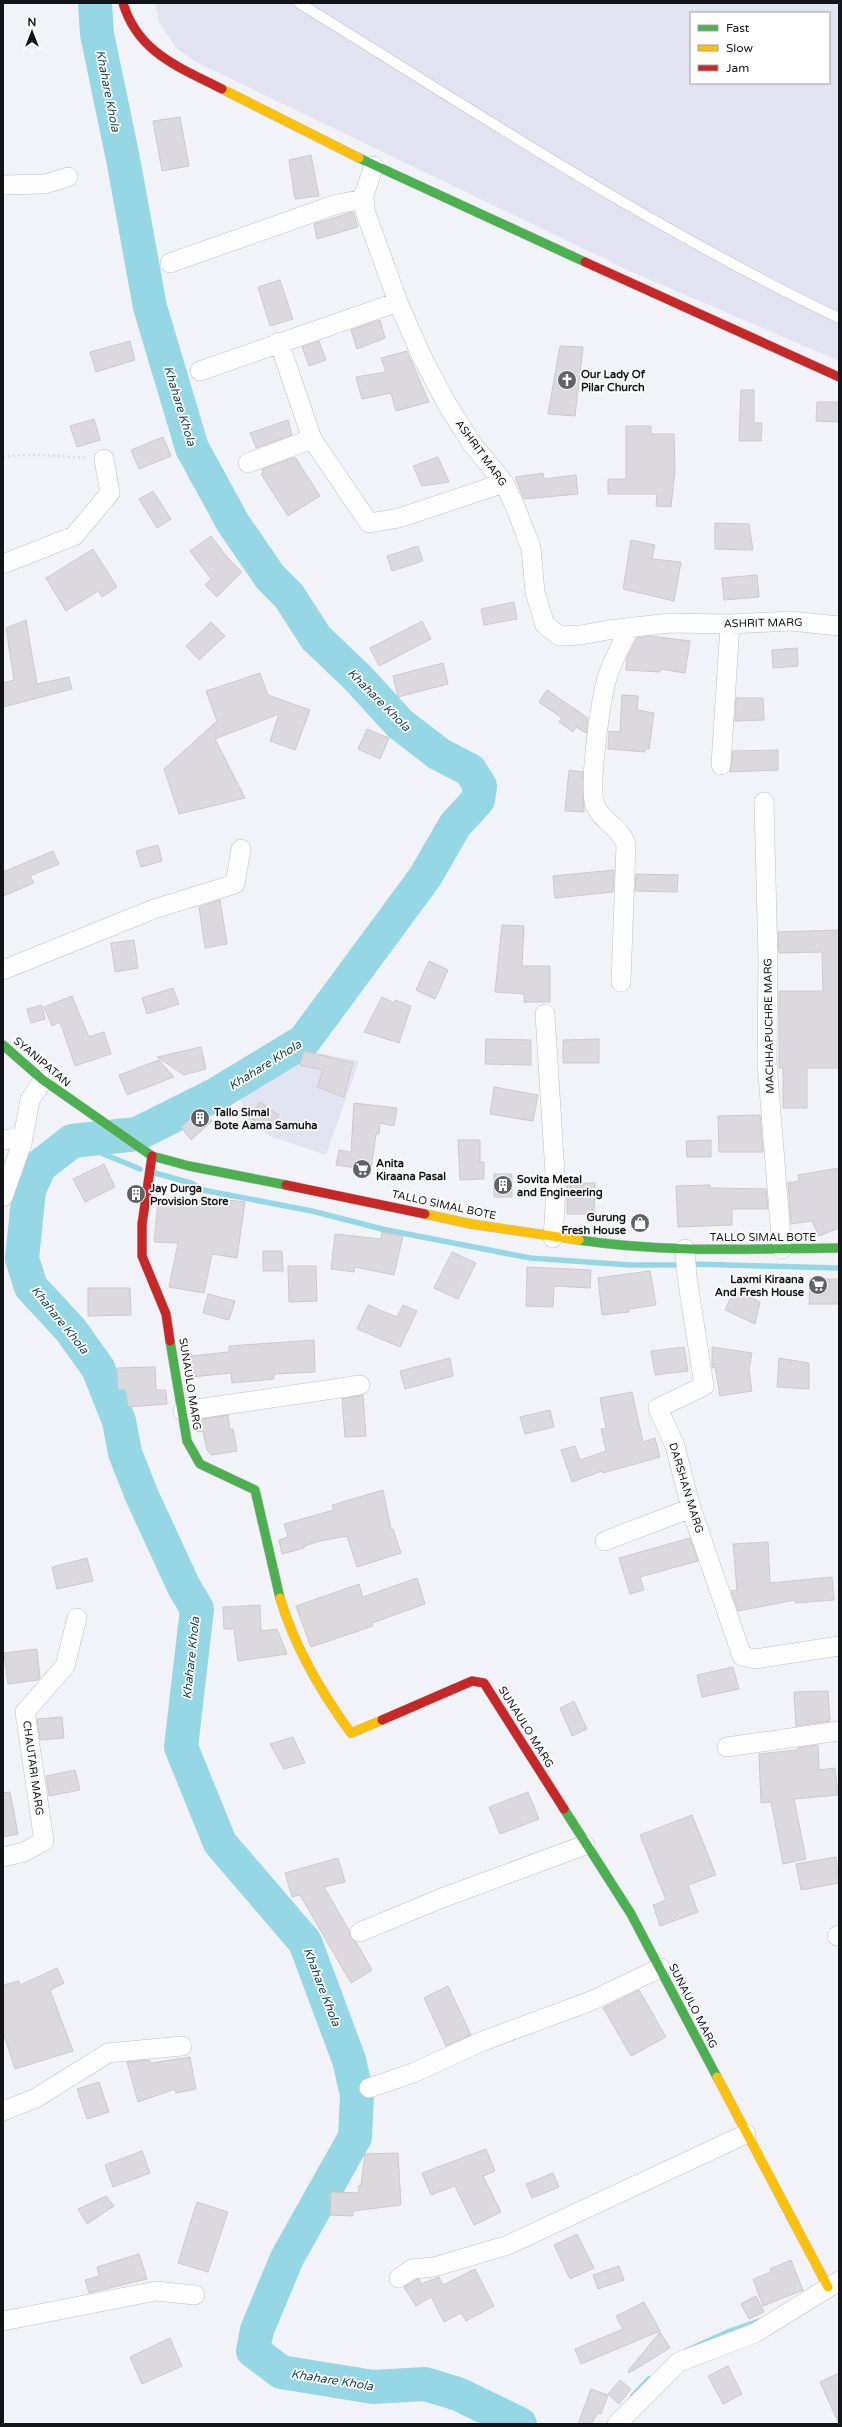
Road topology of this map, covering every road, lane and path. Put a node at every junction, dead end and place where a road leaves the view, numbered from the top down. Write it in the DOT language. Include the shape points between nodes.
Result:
graph roads {
  1 [pos="123,3"];
  2 [pos="299,3"];
  3 [pos="374,166"];
  4 [pos="68,177"];
  5 [pos="3,186"];
  6 [pos="364,195"];
  7 [pos="170,263"];
  8 [pos="398,302"];
  9 [pos="839,318"];
  10 [pos="279,342"];
  11 [pos="200,371"];
  12 [pos="839,377"];
  13 [pos="312,440"];
  14 [pos="3,457"];
  15 [pos="104,458"];
  16 [pos="248,463"];
  17 [pos="504,484"];
  18 [pos="3,564"];
  19 [pos="730,624"];
  20 [pos="839,626"];
  21 [pos="629,628"];
  22 [pos="722,765"];
  23 [pos="764,802"];
  24 [pos="241,849"];
  25 [pos="3,970"];
  26 [pos="620,982"];
  27 [pos="545,1014"];
  28 [pos="3,1045"];
  29 [pos="43,1080"];
  30 [pos="66,1097"];
  31 [pos="23,1137"];
  32 [pos="3,1140"];
  33 [pos="152,1156"];
  34 [pos="3,1197"];
  35 [pos="553,1238"];
  36 [pos="839,1248"];
  37 [pos="685,1249"];
  38 [pos="782,1249"];
  39 [pos="360,1385"];
  40 [pos="183,1411"];
  41 [pos="691,1508"];
  42 [pos="605,1541"];
  43 [pos="77,1618"];
  44 [pos="839,1646"];
  45 [pos="839,1731"];
  46 [pos="727,1747"];
  47 [pos="585,1845"];
  48 [pos="3,1857"];
  49 [pos="360,1932"];
  50 [pos="660,1968"];
  51 [pos="182,2046"];
  52 [pos="369,2088"];
  53 [pos="3,2112"];
  54 [pos="746,2134"];
  55 [pos="399,2278"];
  56 [pos="833,2284"];
  57 [pos="195,2295"];
  58 [pos="3,2321"];
  59 [pos="617,2424"];
  1 -- 3 [label="main road" via="138,37 157,56"];
  2 -- 9 [label="lane" via="671,231 780,290"];
  3 -- 6 [label="street, ASHRIT MARG"];
  3 -- 12 [label="main road"];
  4 -- 5 [label="street" via="45,184"];
  6 -- 7 [label="street" via="359,200 337,204"];
  6 -- 8 [label="street, ASHRIT MARG" via="365,211"];
  8 -- 10 [label="street"];
  8 -- 17 [label="street, ASHRIT MARG" via="422,357 448,406 473,445"];
  10 -- 11 [label="street"];
  10 -- 13 [label="street"];
  13 -- 16 [label="street"];
  13 -- 17 [label="street" via="369,523 399,518"];
  14 -- 15 [label="path" via="52,454"];
  15 -- 18 [label="street" via="110,494 74,536"];
  17 -- 21 [label="street, ASHRIT MARG" via="531,548 535,592 545,625 560,636"];
  19 -- 20 [label="street, ASHRIT MARG" via="791,620"];
  19 -- 21 [label="street, ASHRIT MARG" via="670,623"];
  19 -- 22 [label="street"];
  21 -- 26 [label="street" via="607,678 595,752 593,793 595,805 624,837 626,845"];
  23 -- 38 [label="street, MACHHAPUCHRE MARG" via="768,958 767,1063"];
  24 -- 25 [label="street" via="235,884 154,909"];
  27 -- 35 [label="street" via="556,1189"];
  28 -- 29 [label="main road, SYANIPATAN"];
  29 -- 30 [label="main road, SYANIPATAN"];
  29 -- 31 [label="street" via="30,1100"];
  30 -- 33 [label="main road, TALLO SIMAL BOTE"];
  31 -- 32 [label="street"];
  31 -- 34 [label="street"];
  33 -- 35 [label="main road, TALLO SIMAL BOTE" via="189,1166 471,1224"];
  33 -- 40 [label="main road, SUNAULO MARG" via="142,1224 142,1256 166,1314"];
  35 -- 37 [label="main road, TALLO SIMAL BOTE" via="626,1247"];
  36 -- 38 [label="main road, TALLO SIMAL BOTE"];
  37 -- 38 [label="main road, TALLO SIMAL BOTE"];
  37 -- 41 [label="street, DARSHAN MARG" via="704,1386 658,1408 675,1446"];
  39 -- 40 [label="street"];
  40 -- 47 [label="main road, SUNAULO MARG" via="187,1441 200,1464 256,1490 268,1548 288,1622 300,1653 330,1706 351,1733 472,1681 484,1683"];
  41 -- 42 [label="street"];
  41 -- 44 [label="street, DARSHAN MARG" via="742,1656 755,1659"];
  43 -- 48 [label="street, CHAUTARI MARG" via="65,1666 25,1712 44,1841 24,1852"];
  45 -- 46 [label="street"];
  47 -- 49 [label="street" via="442,1898"];
  47 -- 50 [label="main road, SUNAULO MARG" via="631,1914"];
  50 -- 52 [label="street" via="591,2001 483,2041"];
  50 -- 54 [label="main road, SUNAULO MARG"];
  51 -- 53 [label="street" via="108,2053 36,2098"];
  54 -- 55 [label="street" via="508,2245 434,2267 412,2269"];
  54 -- 56 [label="main road, SUNAULO MARG"];
  56 -- 59 [label="street" via="755,2333 679,2362"];
  57 -- 58 [label="street" via="156,2291"];
}
